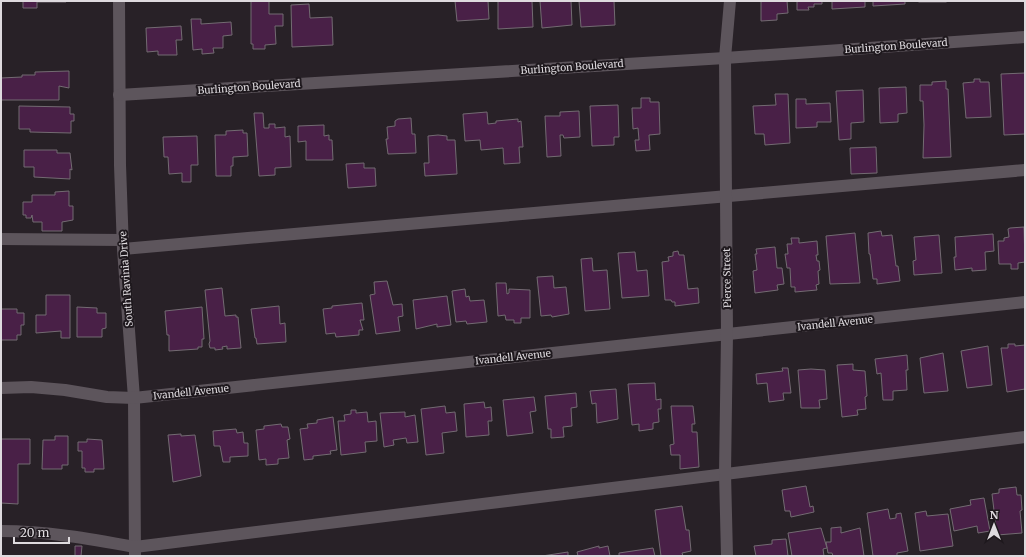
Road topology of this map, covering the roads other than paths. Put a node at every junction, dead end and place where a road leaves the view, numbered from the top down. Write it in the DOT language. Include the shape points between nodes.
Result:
graph roads {
  1 [pos="119,1"];
  2 [pos="730,1"];
  3 [pos="1025,38"];
  4 [pos="725,58"];
  5 [pos="119,95"];
  6 [pos="1025,170"];
  7 [pos="726,196"];
  8 [pos="1,239"];
  9 [pos="123,244"];
  10 [pos="1025,302"];
  11 [pos="728,334"];
  12 [pos="1,388"];
  13 [pos="134,398"];
  14 [pos="1025,437"];
  15 [pos="725,473"];
  16 [pos="1,531"];
  17 [pos="135,552"];
  18 [pos="727,556"];
  1 -- 5 [label="street, South Ravinia Drive"];
  2 -- 4 [label="street, Pierce Street"];
  3 -- 4 [label="street, Burlington Boulevard"];
  4 -- 5 [label="street, Burlington Boulevard"];
  4 -- 7 [label="street, Pierce Street"];
  5 -- 9 [label="street, South Ravinia Drive"];
  6 -- 7 [label="street"];
  7 -- 9 [label="street"];
  7 -- 11 [label="street, Pierce Street"];
  8 -- 9 [label="street"];
  9 -- 13 [label="street, South Ravinia Drive"];
  10 -- 11 [label="street, Ivandell Avenue"];
  11 -- 13 [label="street, Ivandell Avenue"];
  11 -- 15 [label="street, Pierce Street"];
  12 -- 13 [label="street, Ivandell Avenue" via="65,390 107,397"];
  13 -- 17 [label="street, South Ravinia Drive"];
  14 -- 15 [label="street"];
  15 -- 17 [label="street"];
  15 -- 18 [label="street, Pierce Street"];
  16 -- 17 [label="street" via="24,531 88,539"];
}
